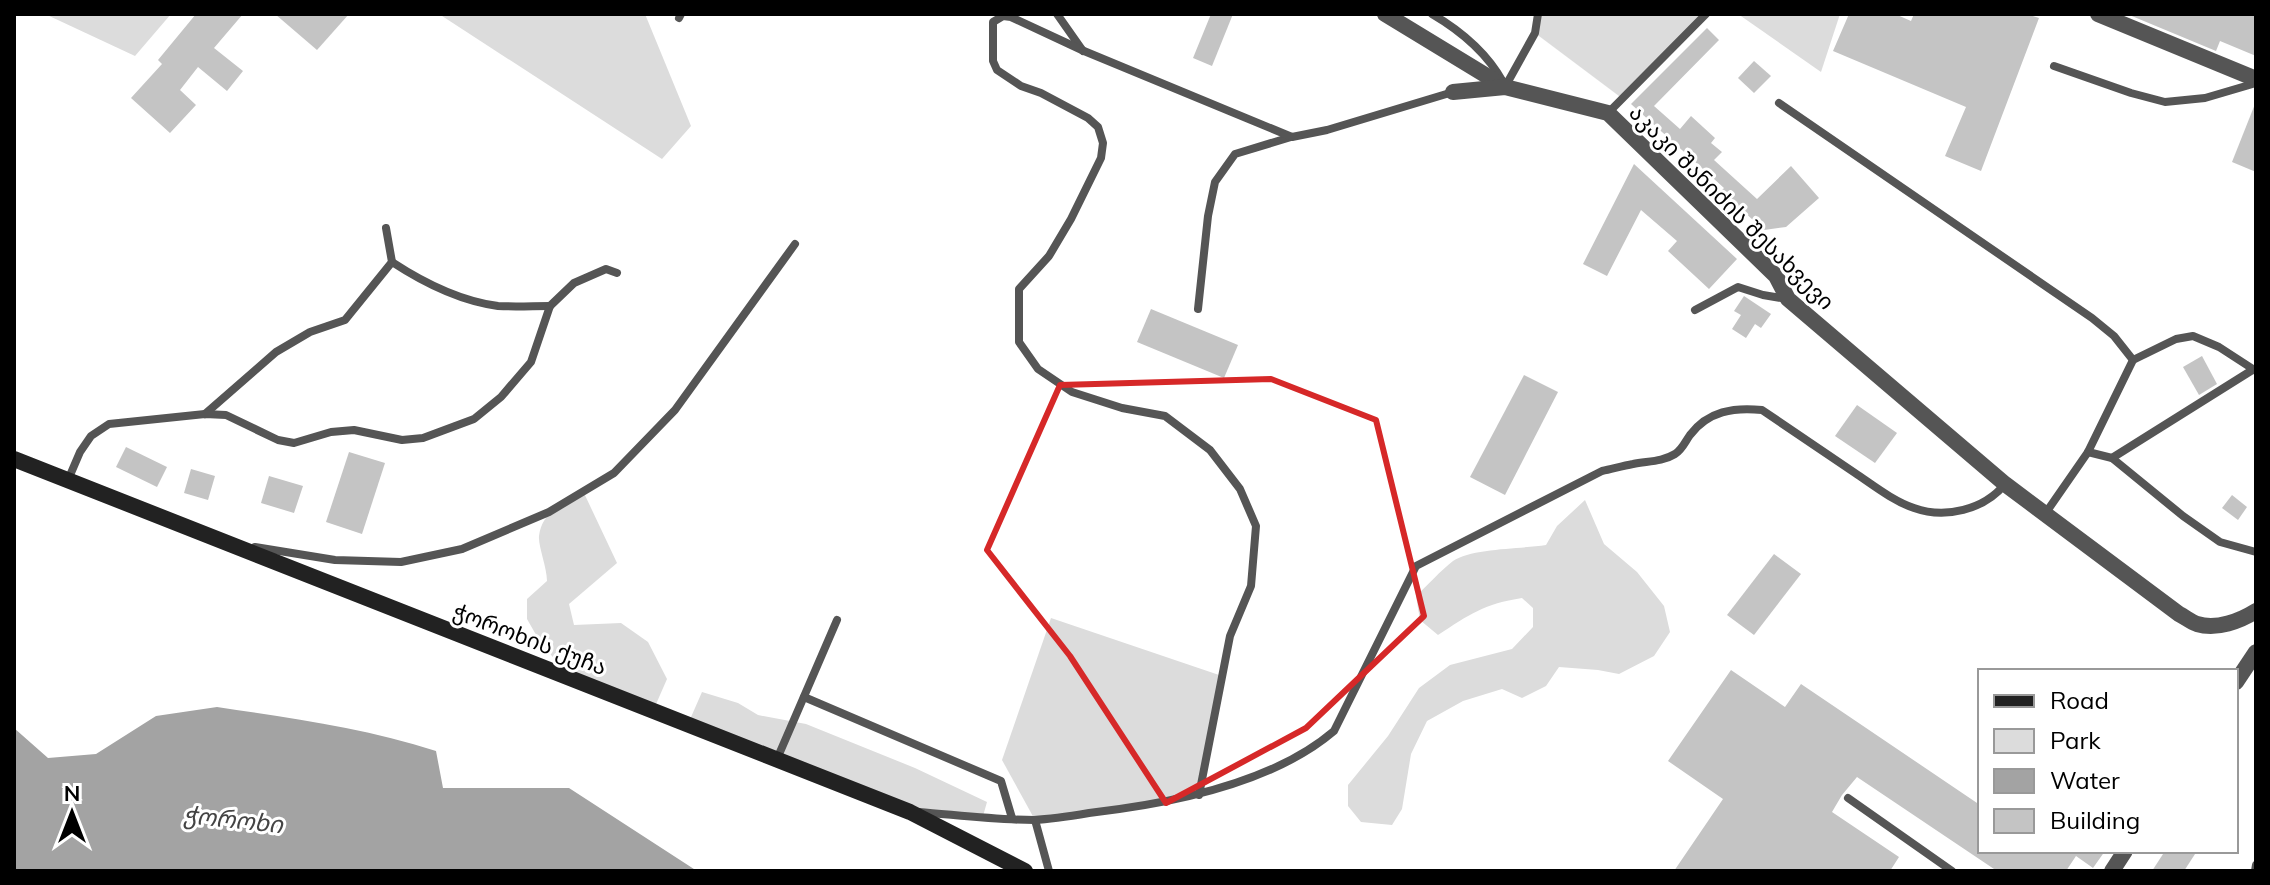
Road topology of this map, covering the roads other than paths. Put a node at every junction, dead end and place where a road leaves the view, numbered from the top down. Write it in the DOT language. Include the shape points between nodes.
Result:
graph roads {
  1 [pos="1057,14"];
  2 [pos="1385,14"];
  3 [pos="1432,14"];
  4 [pos="1538,14"];
  5 [pos="1706,14"];
  6 [pos="2098,14"];
  7 [pos="1084,51"];
  8 [pos="2054,66"];
  9 [pos="2256,81"];
  10 [pos="1505,87"];
  11 [pos="1453,92"];
  12 [pos="1779,103"];
  13 [pos="1608,113"];
  14 [pos="1292,137"];
  15 [pos="386,228"];
  16 [pos="795,244"];
  17 [pos="392,262"];
  18 [pos="617,273"];
  19 [pos="1788,299"];
  20 [pos="550,306"];
  21 [pos="1198,309"];
  22 [pos="1695,310"];
  23 [pos="2133,360"];
  24 [pos="2255,370"];
  25 [pos="205,414"];
  26 [pos="2088,452"];
  27 [pos="2112,458"];
  28 [pos="14,459"];
  29 [pos="68,480"];
  30 [pos="2005,484"];
  31 [pos="2045,515"];
  32 [pos="226,543"];
  33 [pos="2256,552"];
  34 [pos="2256,611"];
  35 [pos="837,620"];
  36 [pos="2256,652"];
  37 [pos="2238,679"];
  38 [pos="804,697"];
  39 [pos="777,759"];
  40 [pos="1199,795"];
  41 [pos="1848,798"];
  42 [pos="910,812"];
  43 [pos="1012,818"];
  44 [pos="1035,820"];
  45 [pos="2124,853"];
  46 [pos="2256,865"];
  47 [pos="1025,871"];
  48 [pos="1049,871"];
  49 [pos="1952,871"];
  50 [pos="2112,871"];
  51 [pos="2255,871"];
  1 -- 7 [label="lane"];
  2 -- 10 [label="street"];
  3 -- 10 [label="lane" via="1455,28 1493,65"];
  4 -- 10 [label="lane" via="1535,33"];
  5 -- 13 [label="lane"];
  6 -- 9 [label="street"];
  7 -- 14 [label="lane"];
  7 -- 40 [label="lane" via="1011,17 993,22 997,70 1088,118 1103,143 1071,219 1049,256 1019,289 1019,342 1038,369 1072,392 1165,416 1210,450 1240,489 1256,526 1251,586 1230,636"];
  8 -- 9 [label="lane" via="2165,102 2205,98"];
  10 -- 11 [label="street, აკაკი შანიძის შესახვევი"];
  10 -- 13 [label="street, აკაკი შანიძის შესახვევი"];
  11 -- 14 [label="lane, აკაკი შანიძის შესახვევი"];
  12 -- 23 [label="lane" via="2092,318"];
  13 -- 19 [label="street, აკაკი შანიძის შესახვევი" via="1776,276"];
  14 -- 21 [label="lane, აკაკი შანიძის შესახვევი" via="1235,154 1215,182"];
  15 -- 17 [label="lane"];
  16 -- 32 [label="lane" via="675,410 614,473 549,512 462,549 401,562 335,560"];
  17 -- 20 [label="lane" via="425,283 465,298 497,306"];
  17 -- 25 [label="lane" via="345,320 276,352"];
  18 -- 20 [label="lane" via="606,269 574,283"];
  19 -- 22 [label="lane" via="1738,287"];
  19 -- 30 [label="street, აკაკი შანიძის შესახვევი"];
  20 -- 25 [label="lane" via="531,362 501,397 474,419 423,438 402,440 354,430 294,443 226,415"];
  23 -- 24 [label="lane" via="2193,336"];
  23 -- 26 [label="lane"];
  24 -- 27 [label="lane"];
  25 -- 29 [label="lane" via="109,424 91,436"];
  26 -- 27 [label="lane"];
  26 -- 31 [label="lane"];
  27 -- 33 [label="lane" via="2220,542"];
  28 -- 29 [label="street, ჭოროხის ქუჩა"];
  29 -- 32 [label="street, ჭოროხის ქუჩა"];
  30 -- 31 [label="street, აკაკი შანიძის შესახვევი"];
  30 -- 40 [label="lane" via="1979,506 1939,513 1915,509 1762,410 1724,410 1705,420 1673,456 1602,471 1416,566 1334,731 1288,763"];
  31 -- 34 [label="street, აკაკი შანიძის შესახვევი" via="2198,624 2217,625"];
  32 -- 39 [label="street, ჭოროხის ქუჩა"];
  35 -- 38 [label="lane"];
  36 -- 37 [label="street"];
  38 -- 39 [label="lane"];
  38 -- 43 [label="lane" via="1001,781"];
  39 -- 42 [label="street, ჭოროხის ქუჩა"];
  40 -- 44 [label="lane"];
  41 -- 49 [label="lane"];
  42 -- 43 [label="lane"];
  42 -- 47 [label="street, ჭოროხის ქუჩა"];
  43 -- 44 [label="lane"];
  44 -- 48 [label="lane"];
  45 -- 50 [label="street"];
  46 -- 51 [label="lane"];
}
